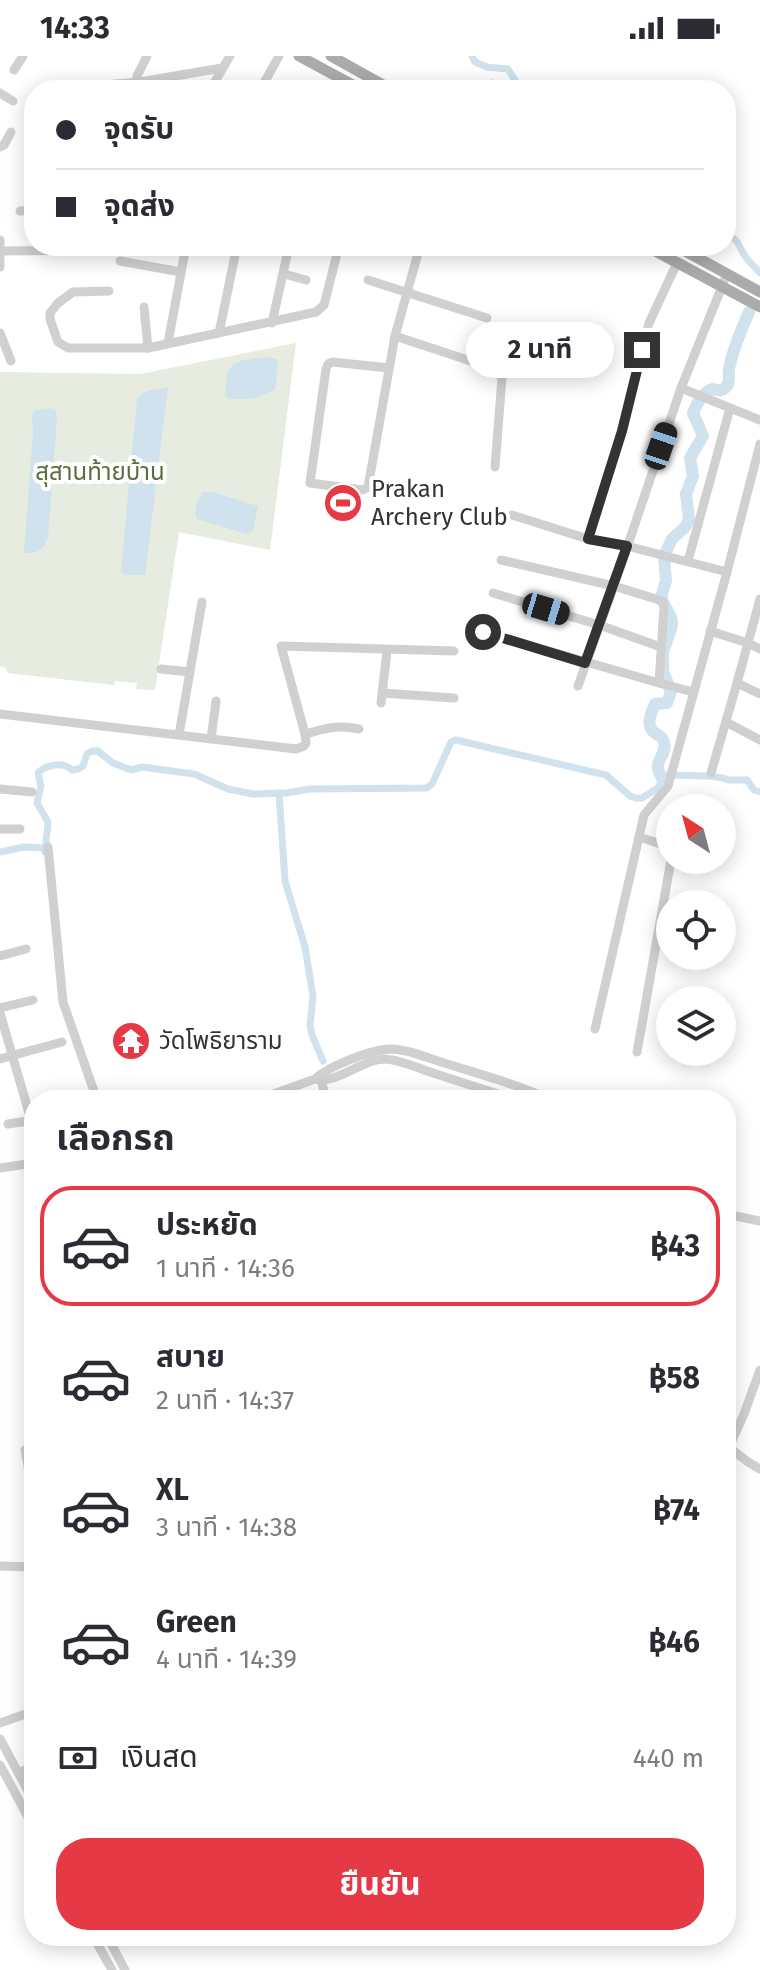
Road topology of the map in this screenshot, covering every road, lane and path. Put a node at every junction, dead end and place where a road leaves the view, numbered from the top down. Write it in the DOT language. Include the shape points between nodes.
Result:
graph roads {
  1 [pos="23,56"];
  2 [pos="147,56"];
  3 [pos="230,56"];
  4 [pos="279,56"];
  5 [pos="299,56"];
  6 [pos="331,56"];
  7 [pos="222,68"];
  8 [pos="14,70"];
  9 [pos="369,77"];
  10 [pos="138,80"];
  11 [pos="163,80"];
  12 [pos="215,80"];
  13 [pos="266,80"];
  14 [pos="343,80"];
  15 [pos="367,80"];
  16 [pos="374,80"];
  17 [pos="0,93"];
  18 [pos="13,101"];
  19 [pos="11,132"];
  20 [pos="0,147"];
  21 [pos="20,211"];
  22 [pos="24,211"];
  23 [pos="0,240"];
  24 [pos="24,250"];
  25 [pos="0,251"];
  26 [pos="184,256"];
  27 [pos="235,256"];
  28 [pos="287,256"];
  29 [pos="336,256"];
  30 [pos="417,256"];
  31 [pos="664,256"];
  32 [pos="694,256"];
  33 [pos="120,261"];
  34 [pos="677,263"];
  35 [pos="0,267"];
  36 [pos="181,272"];
  37 [pos="284,274"];
  38 [pos="727,274"];
  39 [pos="306,280"];
  40 [pos="368,280"];
  41 [pos="721,286"];
  42 [pos="109,291"];
  43 [pos="406,291"];
  44 [pos="760,292"];
  45 [pos="144,307"];
  46 [pos="760,307"];
  47 [pos="487,318"];
  48 [pos="272,323"];
  49 [pos="0,333"];
  50 [pos="219,333"];
  51 [pos="395,336"];
  52 [pos="168,343"];
  53 [pos="148,348"];
  54 [pos="11,361"];
  55 [pos="389,368"];
  56 [pos="681,388"];
  57 [pos="730,408"];
  58 [pos="760,420"];
  59 [pos="760,444"];
  60 [pos="495,467"];
  61 [pos="512,515"];
  62 [pos="588,539"];
  63 [pos="627,546"];
  64 [pos="501,560"];
  65 [pos="688,561"];
  66 [pos="727,572"];
  67 [pos="614,586"];
  68 [pos="493,593"];
  69 [pos="760,599"];
  70 [pos="202,602"];
  71 [pos="599,625"];
  72 [pos="710,631"];
  73 [pos="483,632"];
  74 [pos="748,643"];
  75 [pos="661,647"];
  76 [pos="760,649"];
  77 [pos="387,651"];
  78 [pos="454,651"];
  79 [pos="585,663"];
  80 [pos="161,669"];
  81 [pos="190,672"];
  82 [pos="659,683"];
  83 [pos="737,683"];
  84 [pos="578,686"];
  85 [pos="693,692"];
  86 [pos="760,694"];
  87 [pos="454,698"];
  88 [pos="216,701"];
  89 [pos="0,714"];
  90 [pos="726,722"];
  91 [pos="359,729"];
  92 [pos="305,734"];
  93 [pos="179,735"];
  94 [pos="211,739"];
  95 [pos="760,740"];
  96 [pos="711,773"];
  97 [pos="0,789"];
  98 [pos="32,792"];
  99 [pos="0,829"];
  100 [pos="20,829"];
  101 [pos="639,837"];
  102 [pos="656,842"];
  103 [pos="48,847"];
  104 [pos="669,874"];
  105 [pos="26,949"];
  106 [pos="0,956"];
  107 [pos="33,1000"];
  108 [pos="0,1011"];
  109 [pos="595,1029"];
  110 [pos="62,1042"];
  111 [pos="637,1052"];
  112 [pos="12,1056"];
  113 [pos="0,1059"];
  114 [pos="318,1080"];
  115 [pos="94,1090"];
  116 [pos="288,1090"];
  117 [pos="322,1090"];
  118 [pos="485,1090"];
  119 [pos="527,1090"];
  120 [pos="24,1094"];
  121 [pos="24,1121"];
  122 [pos="8,1124"];
  123 [pos="24,1164"];
  124 [pos="0,1168"];
  125 [pos="736,1217"];
  126 [pos="760,1221"];
  127 [pos="760,1370"];
  128 [pos="736,1432"];
  129 [pos="736,1455"];
  130 [pos="760,1469"];
  131 [pos="0,1566"];
  132 [pos="24,1567"];
  133 [pos="24,1715"];
  134 [pos="0,1723"];
  135 [pos="0,1739"];
  136 [pos="0,1765"];
  137 [pos="24,1771"];
  138 [pos="19,1774"];
  139 [pos="24,1783"];
  140 [pos="24,1809"];
  141 [pos="98,1946"];
  142 [pos="112,1946"];
  143 [pos="111,1970"];
  144 [pos="125,1970"];
  1 -- 8 [label="street"];
  2 -- 10 [label="street"];
  3 -- 7 [label="street"];
  4 -- 13 [label="street"];
  5 -- 14 [label="main road"];
  6 -- 9 [label="main road"];
  7 -- 11 [label="street"];
  7 -- 12 [label="street"];
  9 -- 15 [label="main road"];
  9 -- 16 [label="main road"];
  17 -- 18 [label="street"];
  19 -- 20 [label="street"];
  21 -- 22 [label="street"];
  23 -- 25 [label="street"];
  24 -- 25 [label="street"];
  25 -- 35 [label="street"];
  26 -- 36 [label="street"];
  27 -- 50 [label="street"];
  28 -- 37 [label="street"];
  29 -- 48 [label="street" via="321,309"];
  30 -- 43 [label="street"];
  31 -- 34 [label="main road"];
  32 -- 38 [label="main road"];
  33 -- 36 [label="street"];
  34 -- 41 [label="main road"];
  34 -- 62 [label="street" via="649,323"];
  36 -- 52 [label="street"];
  37 -- 39 [label="street"];
  37 -- 48 [label="street"];
  38 -- 41 [label="street"];
  38 -- 44 [label="main road"];
  40 -- 43 [label="street"];
  41 -- 46 [label="main road"];
  41 -- 56 [label="street"];
  42 -- 53 [label="street" via="73,292 58,303 50,319 58,342 68,348"];
  43 -- 47 [label="street"];
  43 -- 51 [label="street"];
  45 -- 53 [label="street"];
  48 -- 50 [label="street"];
  49 -- 54 [label="street"];
  50 -- 52 [label="street"];
  51 -- 55 [label="street"];
  51 -- 60 [label="street" via="499,373"];
  52 -- 53 [label="street"];
  55 -- 55 [label="street" via="368,487 310,483 328,364"];
  56 -- 57 [label="street"];
  56 -- 63 [label="street"];
  57 -- 58 [label="street"];
  57 -- 65 [label="street"];
  59 -- 66 [label="street"];
  61 -- 62 [label="street"];
  62 -- 63 [label="street"];
  63 -- 65 [label="street"];
  63 -- 67 [label="street"];
  64 -- 67 [label="street"];
  65 -- 66 [label="street"];
  66 -- 72 [label="street"];
  67 -- 71 [label="street"];
  67 -- 75 [label="street" via="663,602"];
  68 -- 71 [label="street"];
  69 -- 74 [label="street"];
  70 -- 81 [label="street"];
  71 -- 75 [label="street"];
  71 -- 79 [label="street"];
  72 -- 74 [label="street"];
  72 -- 85 [label="street"];
  73 -- 79 [label="street"];
  74 -- 76 [label="street"];
  74 -- 83 [label="street"];
  75 -- 82 [label="street"];
  77 -- 78 [label="street"];
  77 -- 87 [label="street" via="381,698"];
  77 -- 92 [label="street" via="281,646"];
  79 -- 82 [label="street"];
  79 -- 84 [label="street"];
  80 -- 81 [label="street"];
  81 -- 93 [label="street"];
  82 -- 85 [label="street"];
  83 -- 86 [label="street"];
  83 -- 90 [label="street"];
  85 -- 101 [label="street" via="668,786 645,811"];
  88 -- 94 [label="street"];
  89 -- 93 [label="street"];
  90 -- 95 [label="street"];
  90 -- 96 [label="street"];
  91 -- 92 [label="street" via="345,725"];
  92 -- 94 [label="street" via="306,743 296,749"];
  93 -- 94 [label="street"];
  97 -- 98 [label="street"];
  99 -- 100 [label="street"];
  101 -- 102 [label="street"];
  101 -- 109 [label="street"];
  103 -- 115 [label="street" via="63,1002"];
  104 -- 111 [label="street"];
  105 -- 106 [label="street"];
  107 -- 108 [label="street"];
  108 -- 112 [label="street"];
  110 -- 112 [label="street"];
  112 -- 113 [label="street"];
  112 -- 120 [label="street"];
  114 -- 116 [label="street"];
  114 -- 117 [label="street"];
  114 -- 118 [label="street" via="386,1059"];
  114 -- 119 [label="street" via="321,1074 372,1053 397,1050"];
  121 -- 122 [label="street"];
  123 -- 124 [label="street"];
  125 -- 126 [label="street"];
  127 -- 128 [label="street"];
  129 -- 130 [label="street"];
  131 -- 132 [label="street"];
  133 -- 134 [label="street"];
  135 -- 138 [label="street"];
  136 -- 140 [label="street"];
  137 -- 138 [label="street"];
  138 -- 139 [label="street"];
  141 -- 143 [label="street"];
  142 -- 144 [label="street"];
}
